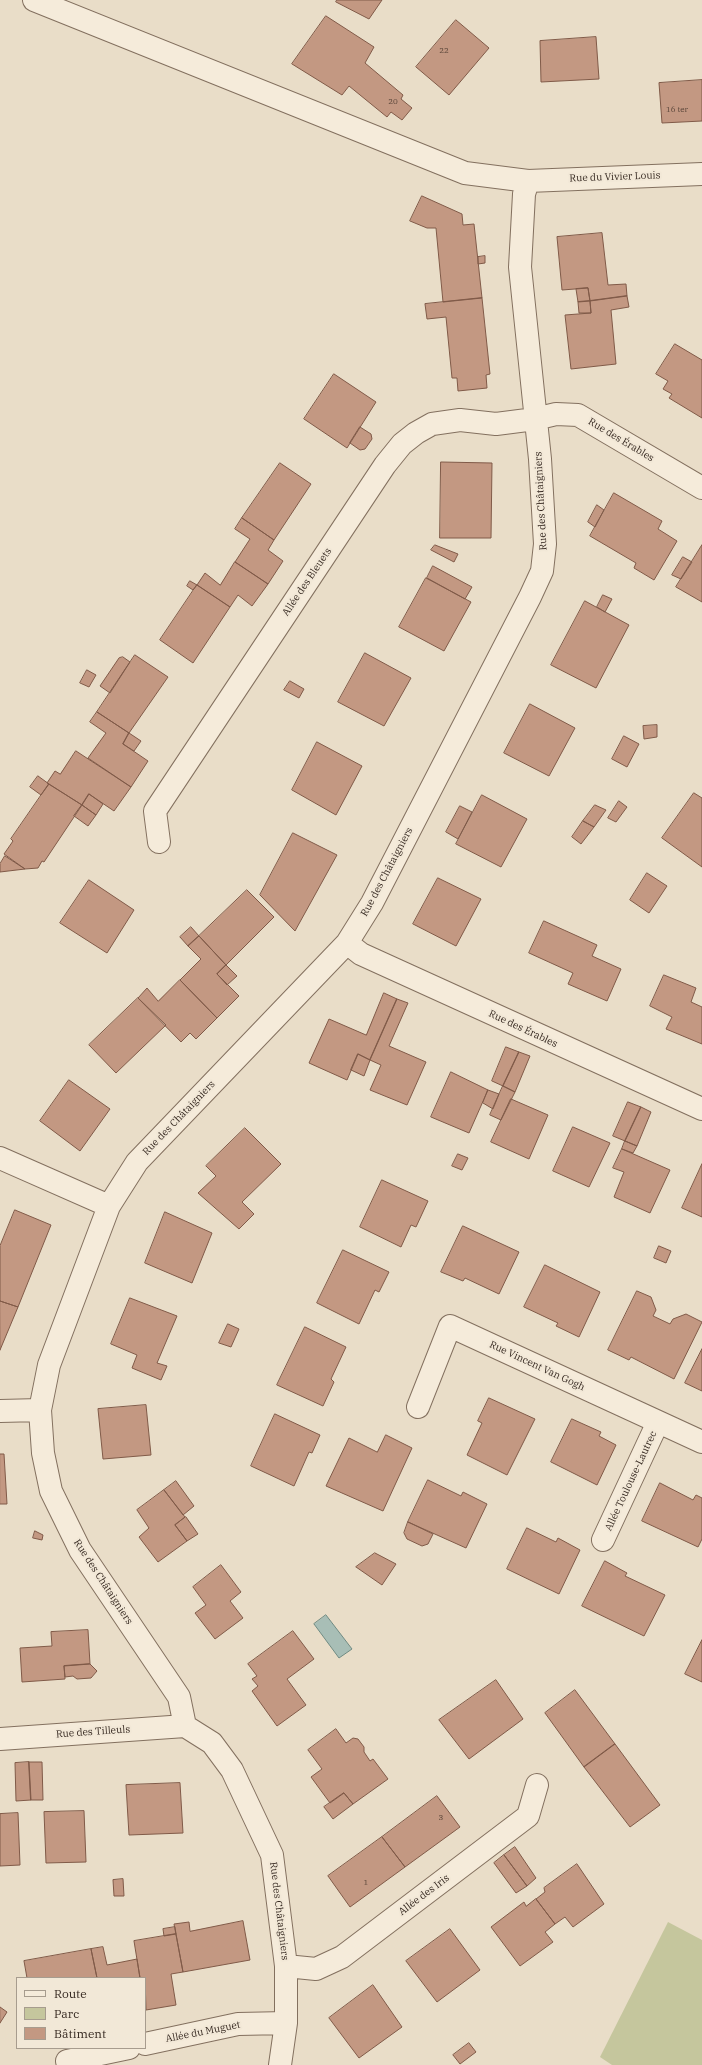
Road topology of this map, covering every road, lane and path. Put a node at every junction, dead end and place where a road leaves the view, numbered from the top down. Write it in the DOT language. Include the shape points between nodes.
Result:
graph roads {
  1 [pos="34,0"];
  2 [pos="702,174"];
  3 [pos="528,181"];
  4 [pos="535,419"];
  5 [pos="702,488"];
  6 [pos="159,842"];
  7 [pos="347,943"];
  8 [pos="702,1110"];
  9 [pos="0,1158"];
  10 [pos="109,1206"];
  11 [pos="418,1407"];
  12 [pos="40,1410"];
  13 [pos="0,1412"];
  14 [pos="658,1422"];
  15 [pos="702,1442"];
  16 [pos="603,1540"];
  17 [pos="185,1726"];
  18 [pos="0,1739"];
  19 [pos="537,1786"];
  20 [pos="286,1966"];
  21 [pos="286,2023"];
  22 [pos="146,2044"];
  23 [pos="125,2049"];
  24 [pos="67,2062"];
  25 [pos="280,2065"];
  1 -- 3 [label="street, Rue du Vivier Louis" via="445,166 486,177"];
  2 -- 3 [label="street, Rue du Vivier Louis"];
  3 -- 4 [label="street, Rue des Châtaigniers" via="524,194 520,267"];
  4 -- 5 [label="street, Rue des Érables" via="556,414 578,415"];
  4 -- 6 [label="street, Allée des Bleuets" via="496,424 460,420 432,424 416,432 402,444 155,811"];
  4 -- 7 [label="street, Rue des Châtaigniers" via="545,544 542,571 372,903"];
  7 -- 8 [label="street, Rue des Érables" via="361,954"];
  7 -- 10 [label="street, Rue des Châtaigniers" via="137,1162"];
  9 -- 10 [label="street"];
  10 -- 12 [label="street, Rue des Châtaigniers" via="49,1365"];
  11 -- 14 [label="street, Rue Vincent Van Gogh" via="450,1326"];
  12 -- 13 [label="street"];
  12 -- 17 [label="street, Rue des Châtaigniers" via="43,1454 51,1491 80,1550 179,1697"];
  14 -- 15 [label="street, Rue Vincent Van Gogh"];
  14 -- 16 [label="street, Allée Toulouse-Lautrec"];
  17 -- 18 [label="street, Rue des Tilleuls"];
  17 -- 20 [label="street, Rue des Châtaigniers" via="212,1743 232,1770 272,1855"];
  19 -- 20 [label="street, Allée des Iris" via="528,1816 342,1957 316,1969"];
  20 -- 21 [label="street, Rue des Châtaigniers"];
  21 -- 22 [label="street, Allée du Muguet" via="238,2024"];
  21 -- 25 [label="street, Rue des Châtaigniers"];
  23 -- 24 [label="street"];
}
